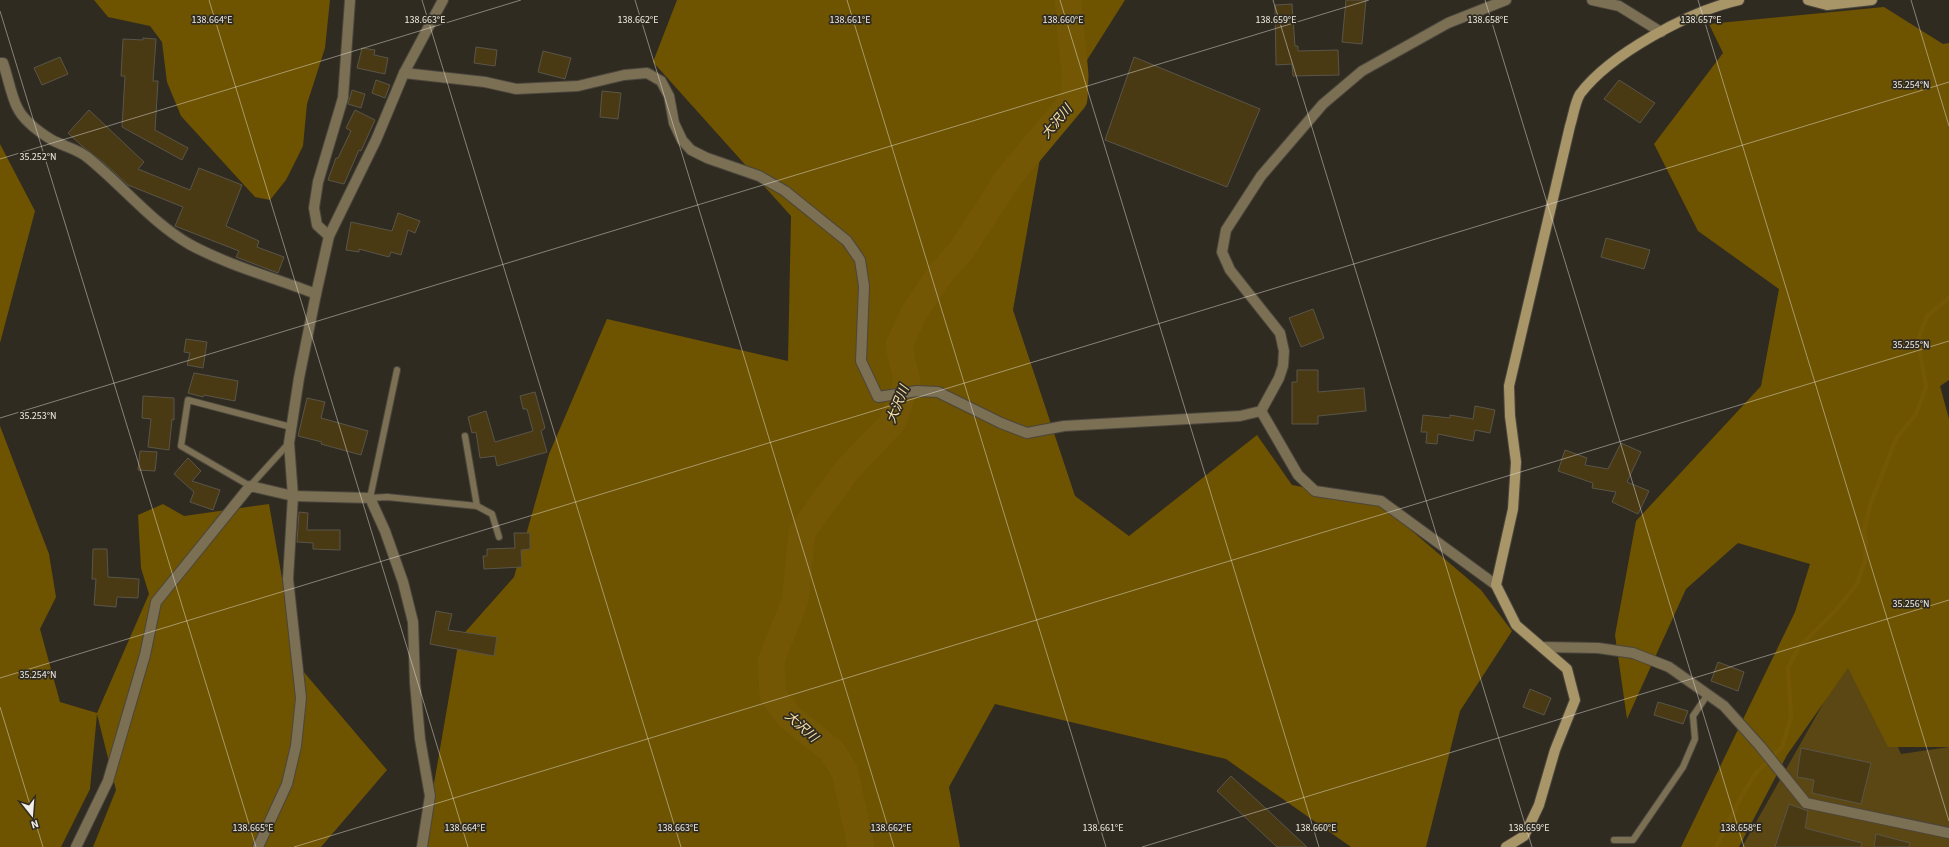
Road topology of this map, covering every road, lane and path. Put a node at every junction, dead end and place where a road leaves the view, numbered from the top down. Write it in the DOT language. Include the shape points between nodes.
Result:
graph roads {
  1 [pos="350,0"];
  2 [pos="443,0"];
  3 [pos="1506,0"];
  4 [pos="1592,0"];
  5 [pos="1739,0"];
  6 [pos="1808,0"];
  7 [pos="1872,0"];
  8 [pos="1661,32"];
  9 [pos="0,63"];
  10 [pos="404,73"];
  11 [pos="329,236"];
  12 [pos="316,294"];
  13 [pos="396,370"];
  14 [pos="1261,411"];
  15 [pos="291,427"];
  16 [pos="465,436"];
  17 [pos="289,444"];
  18 [pos="250,486"];
  19 [pos="292,496"];
  20 [pos="370,498"];
  21 [pos="477,506"];
  22 [pos="499,537"];
  23 [pos="1496,585"];
  24 [pos="1542,647"];
  25 [pos="1708,694"];
  26 [pos="1949,833"];
  27 [pos="1614,840"];
  28 [pos="76,847"];
  29 [pos="258,847"];
  30 [pos="422,847"];
  31 [pos="1506,847"];
  1 -- 11 [label="street" via="343,98 318,182 314,208 317,226"];
  2 -- 10 [label="street"];
  3 -- 14 [label="street" via="1448,23 1362,71 1328,99 1261,176 1226,230 1222,252 1230,270 1280,333 1284,351 1279,378"];
  4 -- 8 [label="street" via="1619,6"];
  5 -- 8 [label="street" via="1693,16"];
  6 -- 7 [label="street" via="1827,5"];
  8 -- 23 [label="street" via="1618,59 1579,95 1509,386 1516,462 1514,509"];
  9 -- 12 [label="street" via="3,63 17,107 30,123 52,140 86,156 163,225 189,244"];
  10 -- 11 [label="street" via="376,140"];
  10 -- 14 [label="street" via="478,81 516,89 578,86 624,75 647,73 661,81 669,96 674,123 682,140 691,150 759,176 785,191 847,241 856,254 860,260 864,286 862,361 878,397 917,391 938,392 1027,433 1064,426 1240,416"];
  11 -- 12 [label="street"];
  12 -- 15 [label="street"];
  13 -- 20 [label="lane"];
  14 -- 23 [label="street" via="1298,475 1315,491 1381,501"];
  15 -- 17 [label="street"];
  15 -- 18 [label="lane" via="188,400 181,446"];
  16 -- 21 [label="lane"];
  17 -- 18 [label="lane"];
  17 -- 19 [label="street"];
  18 -- 19 [label="street"];
  18 -- 28 [label="street" via="156,602 145,655 108,781"];
  19 -- 20 [label="street"];
  19 -- 29 [label="street" via="288,579 301,698 296,746 287,784"];
  20 -- 21 [label="lane" via="387,497"];
  20 -- 30 [label="street" via="403,582 413,622 420,739 430,796"];
  21 -- 22 [label="lane" via="492,514"];
  23 -- 24 [label="street" via="1516,626"];
  24 -- 25 [label="street" via="1598,648 1633,653 1669,667"];
  24 -- 31 [label="street" via="1567,669 1575,700 1555,750 1532,822 1524,836"];
  25 -- 26 [label="street" via="1724,706 1760,746 1806,803"];
  25 -- 27 [label="lane" via="1693,716 1695,739 1683,767 1633,840"];
}
